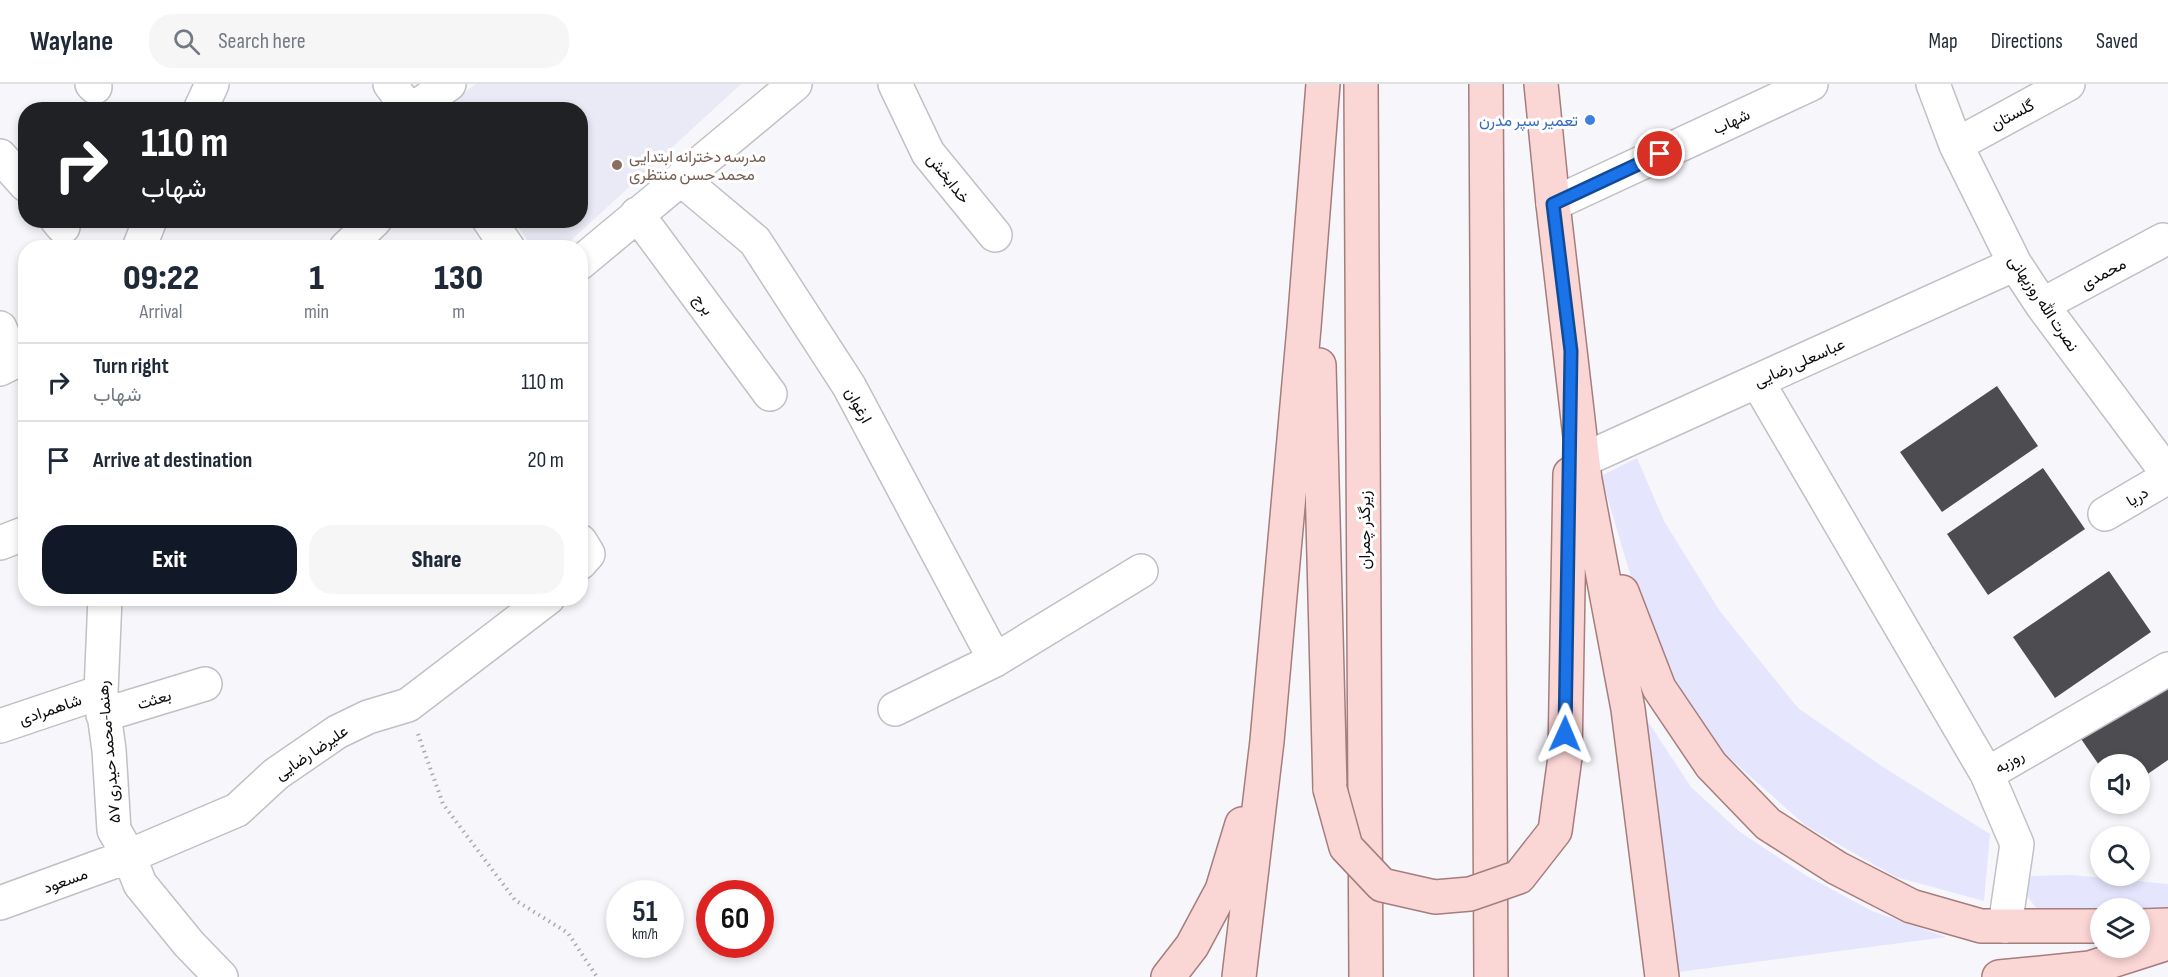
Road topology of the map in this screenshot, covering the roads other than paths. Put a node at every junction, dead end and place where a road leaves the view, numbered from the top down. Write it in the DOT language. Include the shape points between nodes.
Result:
graph roads {
  1 [pos="212,84"];
  2 [pos="449,84"];
  3 [pos="795,84"];
  4 [pos="895,84"];
  5 [pos="1323,84"];
  6 [pos="1361,84"];
  7 [pos="1486,84"];
  8 [pos="1541,84"];
  9 [pos="1811,84"];
  10 [pos="1933,84"];
  11 [pos="2068,84"];
  12 [pos="204,102"];
  13 [pos="399,102"];
  14 [pos="1956,145"];
  15 [pos="0,156"];
  16 [pos="18,175"];
  17 [pos="681,179"];
  18 [pos="1314,201"];
  19 [pos="1553,204"];
  20 [pos="637,214"];
  21 [pos="367,228"];
  22 [pos="995,235"];
  23 [pos="354,240"];
  24 [pos="2163,240"];
  25 [pos="588,256"];
  26 [pos="2015,264"];
  27 [pos="2042,305"];
  28 [pos="0,328"];
  29 [pos="1571,351"];
  30 [pos="7,365"];
  31 [pos="1757,381"];
  32 [pos="770,394"];
  33 [pos="1584,470"];
  34 [pos="2168,476"];
  35 [pos="2105,514"];
  36 [pos="18,536"];
  37 [pos="0,543"];
  38 [pos="1140,571"];
  39 [pos="105,606"];
  40 [pos="538,606"];
  41 [pos="995,660"];
  42 [pos="2168,669"];
  43 [pos="205,684"];
  44 [pos="102,704"];
  45 [pos="895,709"];
  46 [pos="0,726"];
  47 [pos="1267,741"];
  48 [pos="1987,774"];
  49 [pos="129,856"];
  50 [pos="0,903"];
  51 [pos="2168,925"];
  52 [pos="2005,926"];
  53 [pos="2090,926"];
  54 [pos="2150,926"];
  55 [pos="2168,943"];
  56 [pos="2090,968"];
  57 [pos="221,977"];
  58 [pos="1168,977"];
  59 [pos="1239,977"];
  60 [pos="1366,977"];
  61 [pos="1491,977"];
  62 [pos="1662,977"];
  63 [pos="1999,977"];
  64 [pos="2049,977"];
  1 -- 12 [label="street"];
  2 -- 13 [label="street"];
  3 -- 17 [label="street"];
  4 -- 22 [label="street, خدابخش" via="928,153"];
  5 -- 18 [label="main road"];
  6 -- 60 [label="main road, زیرگذر چمران"];
  7 -- 61 [label="main road"];
  8 -- 19 [label="main road"];
  9 -- 19 [label="street, شهاب"];
  10 -- 14 [label="street, نصرت الله روزبهانی"];
  11 -- 14 [label="street, گلستان"];
  14 -- 26 [label="street, نصرت الله روزبهانی"];
  15 -- 16 [label="street"];
  17 -- 20 [label="street"];
  17 -- 41 [label="street, ارغوان" via="754,241 849,386"];
  18 -- 29 [label="main road, bridge" via="1330,789 1346,847 1382,885 1435,897 1470,894 1520,877 1555,831 1565,757"];
  18 -- 47 [label="main road"];
  19 -- 29 [label="main road"];
  20 -- 25 [label="street"];
  20 -- 32 [label="street, برج"];
  21 -- 23 [label="street"];
  24 -- 27 [label="street, محمدی"];
  26 -- 27 [label="street, نصرت الله روزبهانی"];
  26 -- 31 [label="street, عباسعلی رضایی"];
  27 -- 34 [label="street, نصرت الله روزبهانی"];
  28 -- 30 [label="street"];
  29 -- 33 [label="main road"];
  31 -- 33 [label="street, عباسعلی رضایی"];
  31 -- 48 [label="street"];
  33 -- 52 [label="main road" via="1629,614 1659,688 1712,765 1768,824 1837,868 1911,906 1981,926"];
  33 -- 62 [label="main road" via="1628,709"];
  34 -- 35 [label="street, دریا"];
  36 -- 37 [label="street"];
  38 -- 41 [label="street"];
  39 -- 44 [label="street, ۵۷ رهنما-محمد حیدری"];
  40 -- 49 [label="street, علیرضا رضایی" via="408,705 336,732 276,774 237,810"];
  41 -- 45 [label="street"];
  42 -- 48 [label="street, روزبه"];
  43 -- 44 [label="street, بعثت"];
  44 -- 46 [label="street, شاهمرادی"];
  44 -- 49 [label="street, ۵۷ رهنما-محمد حیدری" via="114,830"];
  47 -- 58 [label="main road" via="1222,890 1192,946"];
  47 -- 59 [label="main road"];
  48 -- 52 [label="street, روزبه" via="2017,844"];
  49 -- 50 [label="street, مسعود"];
  49 -- 57 [label="street, ۵۷ رهنما-محمد حیدری" via="140,884"];
  51 -- 54 [label="main road"];
  52 -- 53 [label="main road"];
  55 -- 56 [label="main road"];
  56 -- 63 [label="main road"];
  56 -- 64 [label="main road"];
}
